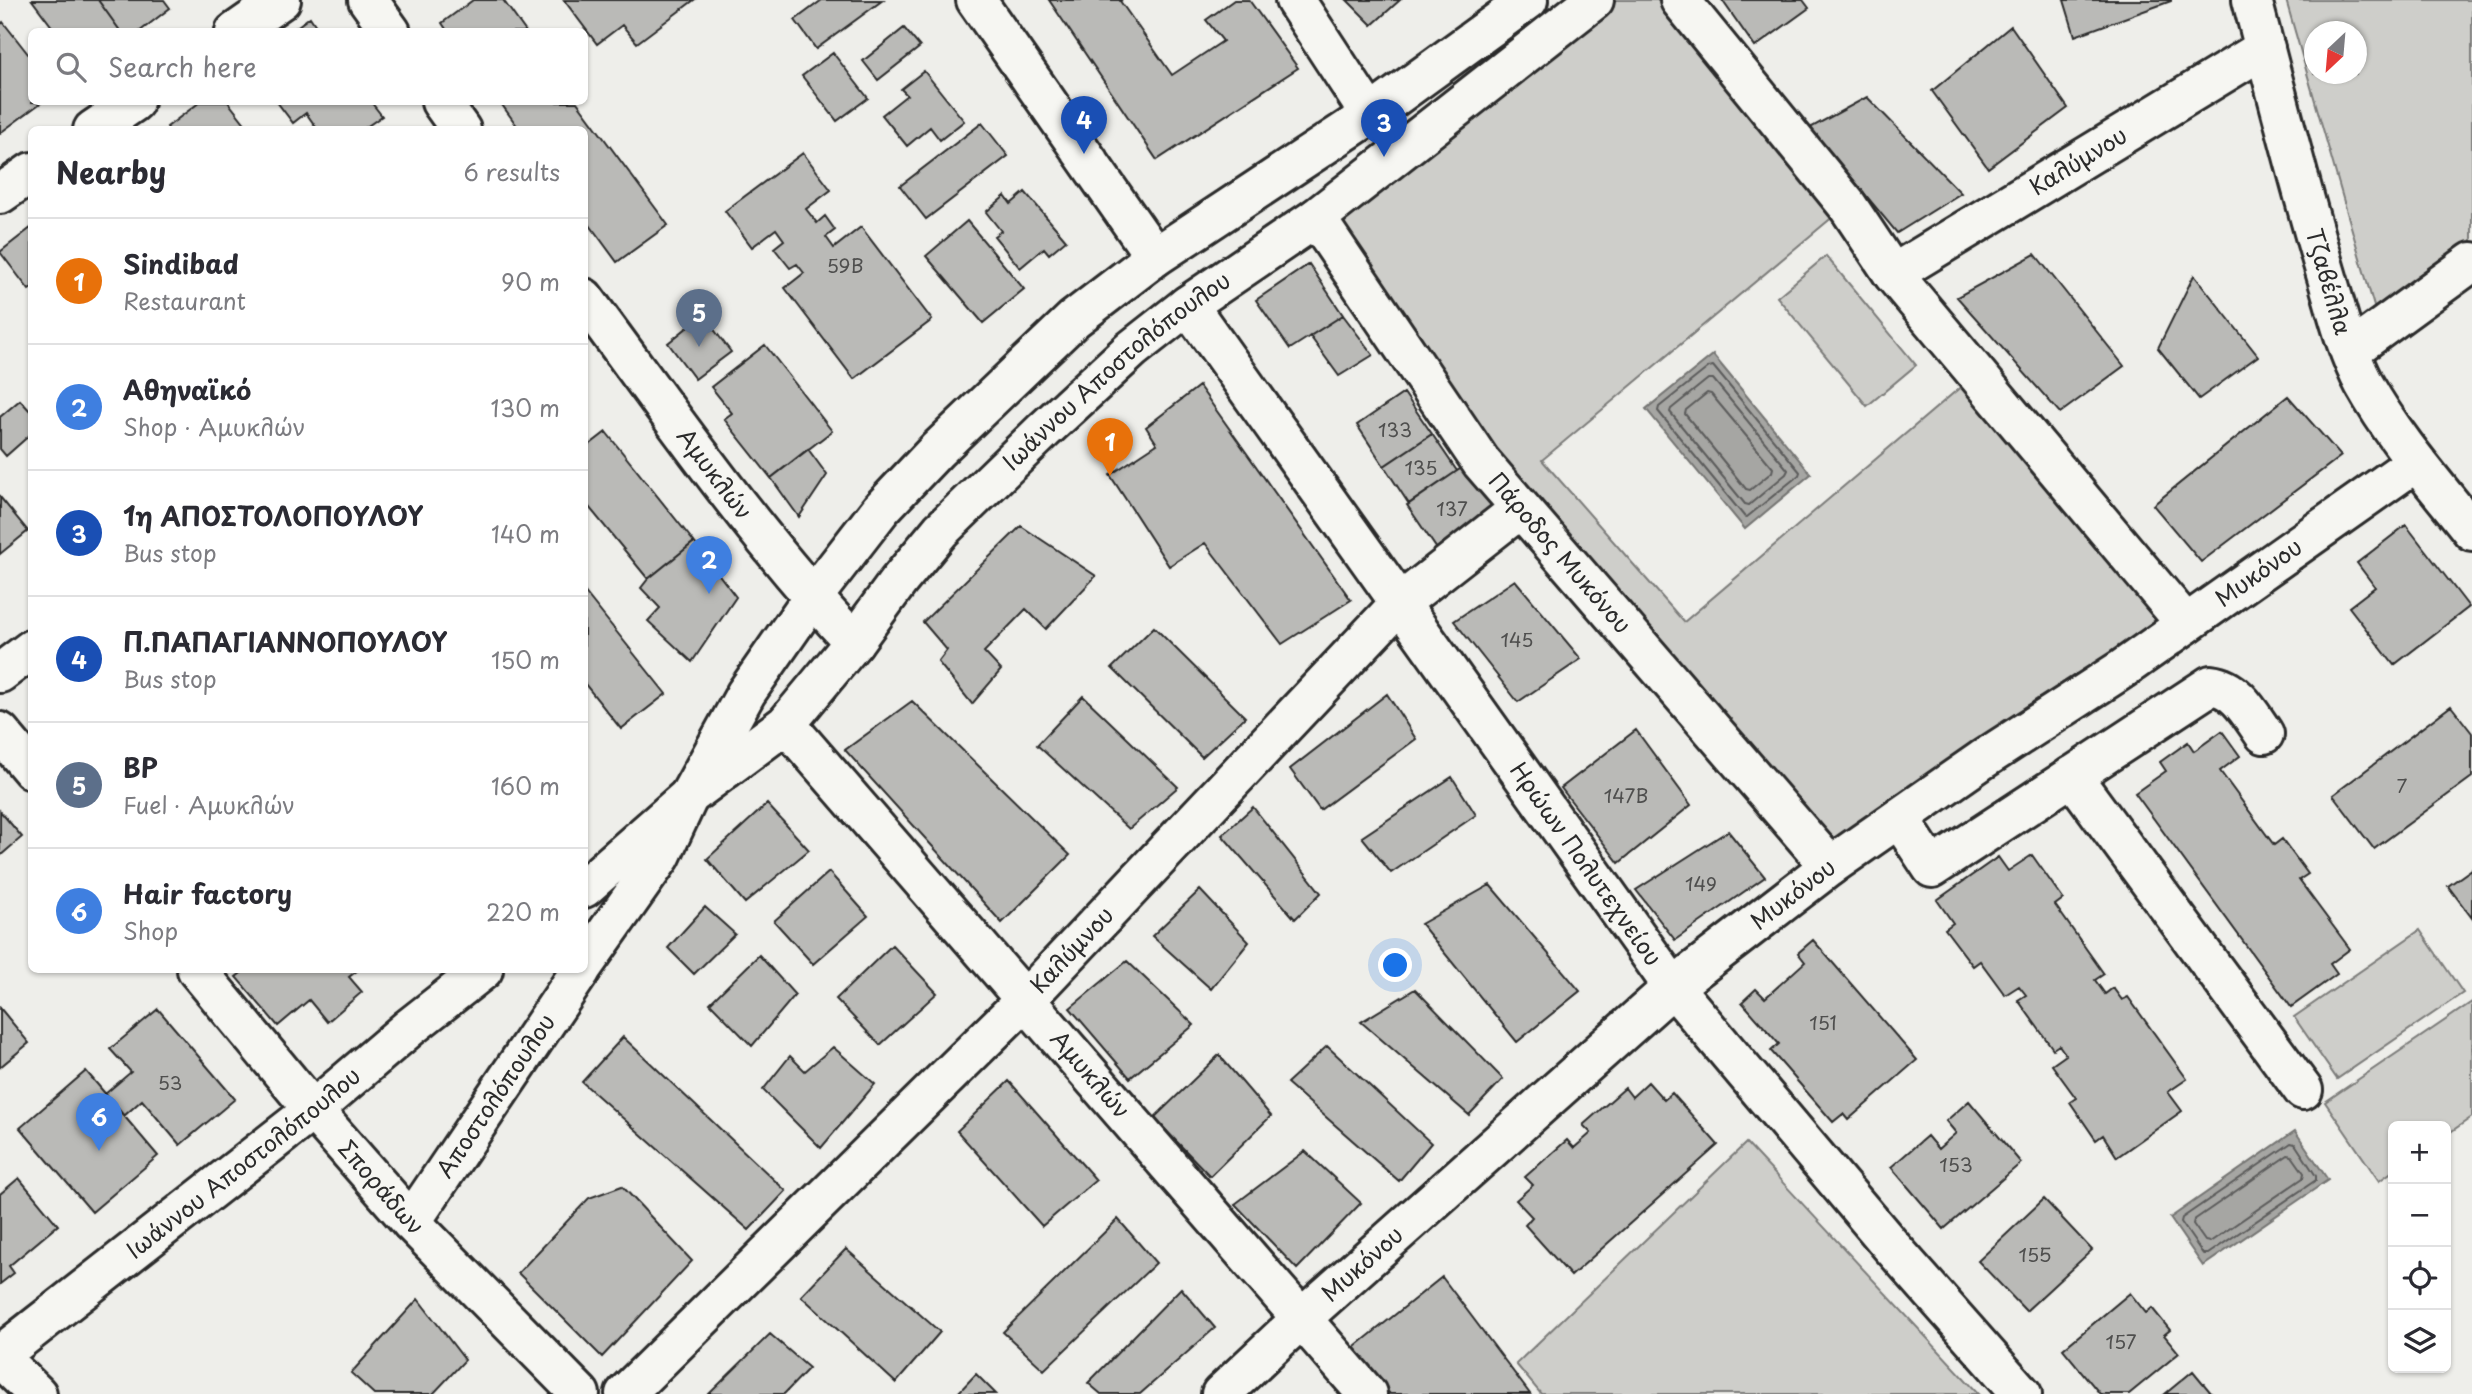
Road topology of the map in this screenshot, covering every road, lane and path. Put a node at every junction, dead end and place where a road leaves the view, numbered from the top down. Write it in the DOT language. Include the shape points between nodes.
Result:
graph roads {
  1 [pos="281,0"];
  2 [pos="368,0"];
  3 [pos="976,0"];
  4 [pos="1295,0"];
  5 [pos="1528,0"];
  6 [pos="1594,0"];
  7 [pos="1679,0"];
  8 [pos="2252,0"];
  9 [pos="241,28"];
  10 [pos="388,28"];
  11 [pos="2265,48"];
  12 [pos="130,105"];
  13 [pos="443,105"];
  14 [pos="1370,115"];
  15 [pos="99,126"];
  16 [pos="458,126"];
  17 [pos="28,175"];
  18 [pos="0,194"];
  19 [pos="1316,218"];
  20 [pos="1156,257"];
  21 [pos="2472,262"];
  22 [pos="1894,274"];
  23 [pos="588,303"];
  24 [pos="1188,305"];
  25 [pos="2350,351"];
  26 [pos="2416,462"];
  27 [pos="1520,509"];
  28 [pos="2472,531"];
  29 [pos="812,597"];
  30 [pos="1399,603"];
  31 [pos="2186,624"];
  32 [pos="854,642"];
  33 [pos="28,652"];
  34 [pos="0,673"];
  35 [pos="786,724"];
  36 [pos="0,732"];
  37 [pos="2264,734"];
  38 [pos="28,765"];
  39 [pos="2072,775"];
  40 [pos="689,796"];
  41 [pos="1899,818"];
  42 [pos="1830,866"];
  43 [pos="588,884"];
  44 [pos="588,959"];
  45 [pos="199,973"];
  46 [pos="479,973"];
  47 [pos="579,973"];
  48 [pos="1673,987"];
  49 [pos="1025,1000"];
  50 [pos="2303,1090"];
  51 [pos="313,1110"];
  52 [pos="411,1222"];
  53 [pos="1302,1318"];
  54 [pos="0,1356"];
  55 [pos="37,1394"];
  56 [pos="580,1394"];
  57 [pos="625,1394"];
  58 [pos="1221,1394"];
  59 [pos="1367,1394"];
  60 [pos="2022,1394"];
  1 -- 9 [label="street"];
  2 -- 10 [label="street"];
  3 -- 20 [label="street"];
  4 -- 14 [label="street"];
  5 -- 14 [label="street, Ιωάννου Αποστολόπουλου"];
  6 -- 19 [label="street, Ιωάννου Αποστολόπουλου"];
  7 -- 22 [label="street" via="1847,205"];
  8 -- 11 [label="street, Τζαβέλλα"];
  11 -- 22 [label="street, Καλύμνου"];
  11 -- 25 [label="street, Τζαβέλλα"];
  12 -- 15 [label="street"];
  13 -- 16 [label="street"];
  14 -- 20 [label="street, Ιωάννου Αποστολόπουλου"];
  17 -- 18 [label="street"];
  19 -- 24 [label="street, Ιωάννου Αποστολόπουλου"];
  19 -- 27 [label="street, Πάροδος Μυκόνου" via="1481,462"];
  20 -- 29 [label="street, Ιωάννου Αποστολόπουλου" via="1074,319 937,450 881,509"];
  21 -- 25 [label="street"];
  22 -- 31 [label="street"];
  23 -- 29 [label="street, Αμυκλών"];
  24 -- 30 [label="street, Ηρώων Πολυτεχνείου"];
  24 -- 32 [label="street, Ιωάννου Αποστολόπουλου" via="1132,349 958,513"];
  25 -- 26 [label="street, Τζαβέλλα" via="2364,383"];
  26 -- 28 [label="street, Τζαβέλλα"];
  26 -- 31 [label="street, Μυκόνου"];
  27 -- 30 [label="street, Καλύμνου"];
  27 -- 42 [label="street, Πάροδος Μυκόνου"];
  29 -- 32 [label="street, Αμυκλών"];
  29 -- 40 [label="street, Ιωάννου Αποστολόπουλου" via="746,693"];
  30 -- 48 [label="street, Ηρώων Πολυτεχνείου"];
  30 -- 49 [label="street, Καλύμνου"];
  31 -- 41 [label="street, Μυκόνου"];
  32 -- 35 [label="street, Ιωάννου Αποστολόπουλου"];
  33 -- 34 [label="street"];
  35 -- 40 [label="street, Ιωάννου Αποστολόπουλου"];
  35 -- 49 [label="street, Αμυκλών"];
  36 -- 38 [label="street"];
  37 -- 39 [label="street" via="2235,695 2210,685"];
  39 -- 41 [label="street" via="1932,868"];
  39 -- 50 [label="street"];
  40 -- 43 [label="street, Ιωάννου Αποστολόπουλου"];
  40 -- 44 [label="street" via="661,856"];
  41 -- 42 [label="street, Μυκόνου"];
  42 -- 48 [label="street, Μυκόνου"];
  45 -- 51 [label="street, Σποράδων"];
  46 -- 51 [label="street, Ιωάννου Αποστολόπουλου"];
  47 -- 52 [label="street, Αποστολόπουλου"];
  48 -- 53 [label="street, Μυκόνου"];
  48 -- 60 [label="street, Ηρώων Πολυτεχνείου"];
  49 -- 53 [label="street, Αμυκλών"];
  49 -- 57 [label="street, Καλύμνου"];
  51 -- 52 [label="street, Σποράδων"];
  51 -- 54 [label="street, Ιωάννου Αποστολόπουλου"];
  52 -- 56 [label="street, Σποράδων"];
  53 -- 58 [label="street, Μυκόνου"];
  53 -- 59 [label="street, Αμυκλών"];
  54 -- 55 [label="street"];
}
